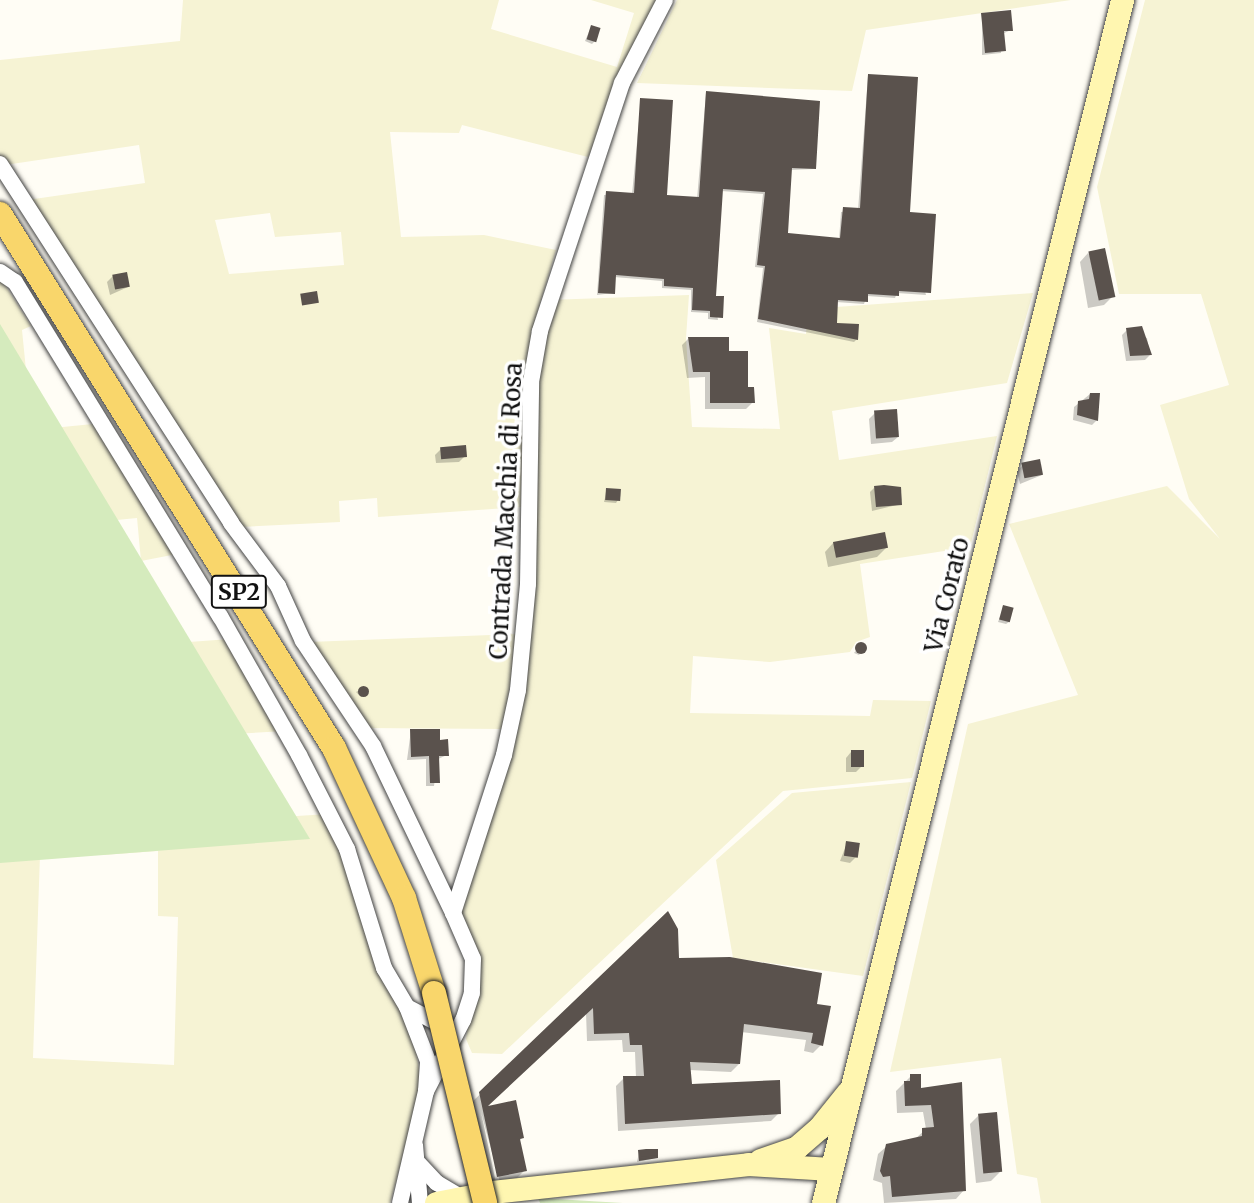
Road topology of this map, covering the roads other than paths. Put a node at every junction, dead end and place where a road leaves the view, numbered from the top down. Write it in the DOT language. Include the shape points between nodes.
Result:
graph roads {
  1 [pos="665,0"];
  2 [pos="1122,0"];
  3 [pos="0,164"];
  4 [pos="0,214"];
  5 [pos="0,272"];
  6 [pos="453,913"];
  7 [pos="407,1007"];
  8 [pos="463,1020"];
  9 [pos="851,1088"];
  10 [pos="426,1091"];
  11 [pos="414,1139"];
  12 [pos="797,1147"];
  13 [pos="419,1164"];
  14 [pos="748,1164"];
  15 [pos="831,1169"];
  16 [pos="460,1197"];
  17 [pos="400,1203"];
  18 [pos="420,1203"];
  19 [pos="436,1203"];
  20 [pos="485,1203"];
  21 [pos="823,1203"];
  1 -- 6 [label="street, Contrada Macchia di Rosa" via="622,83 540,331 531,382 527,584 519,691 504,755"];
  2 -- 9 [label="main road, Via Corato"];
  3 -- 6 [label="street" via="231,523 278,586 303,641 373,746"];
  4 -- 20 [label="main road, SP2, bridge" via="334,748 373,822 404,898 434,993"];
  5 -- 7 [label="street" via="15,282 220,616 292,744 347,849 384,968"];
  6 -- 8 [label="street" via="473,959 472,993"];
  7 -- 8 [label="street" via="443,1028"];
  7 -- 10 [label="street" via="428,1061"];
  8 -- 10 [label="street"];
  9 -- 12 [label="main road"];
  9 -- 15 [label="main road, Via Corato"];
  10 -- 11 [label="street"];
  11 -- 13 [label="street"];
  11 -- 17 [label="street"];
  12 -- 14 [label="main road"];
  12 -- 15 [label="main road" via="813,1150"];
  13 -- 16 [label="street" via="437,1183"];
  13 -- 18 [label="street"];
  14 -- 15 [label="main road"];
  14 -- 16 [label="main road"];
  15 -- 21 [label="main road, Via Corato"];
  16 -- 19 [label="main road"];
}
